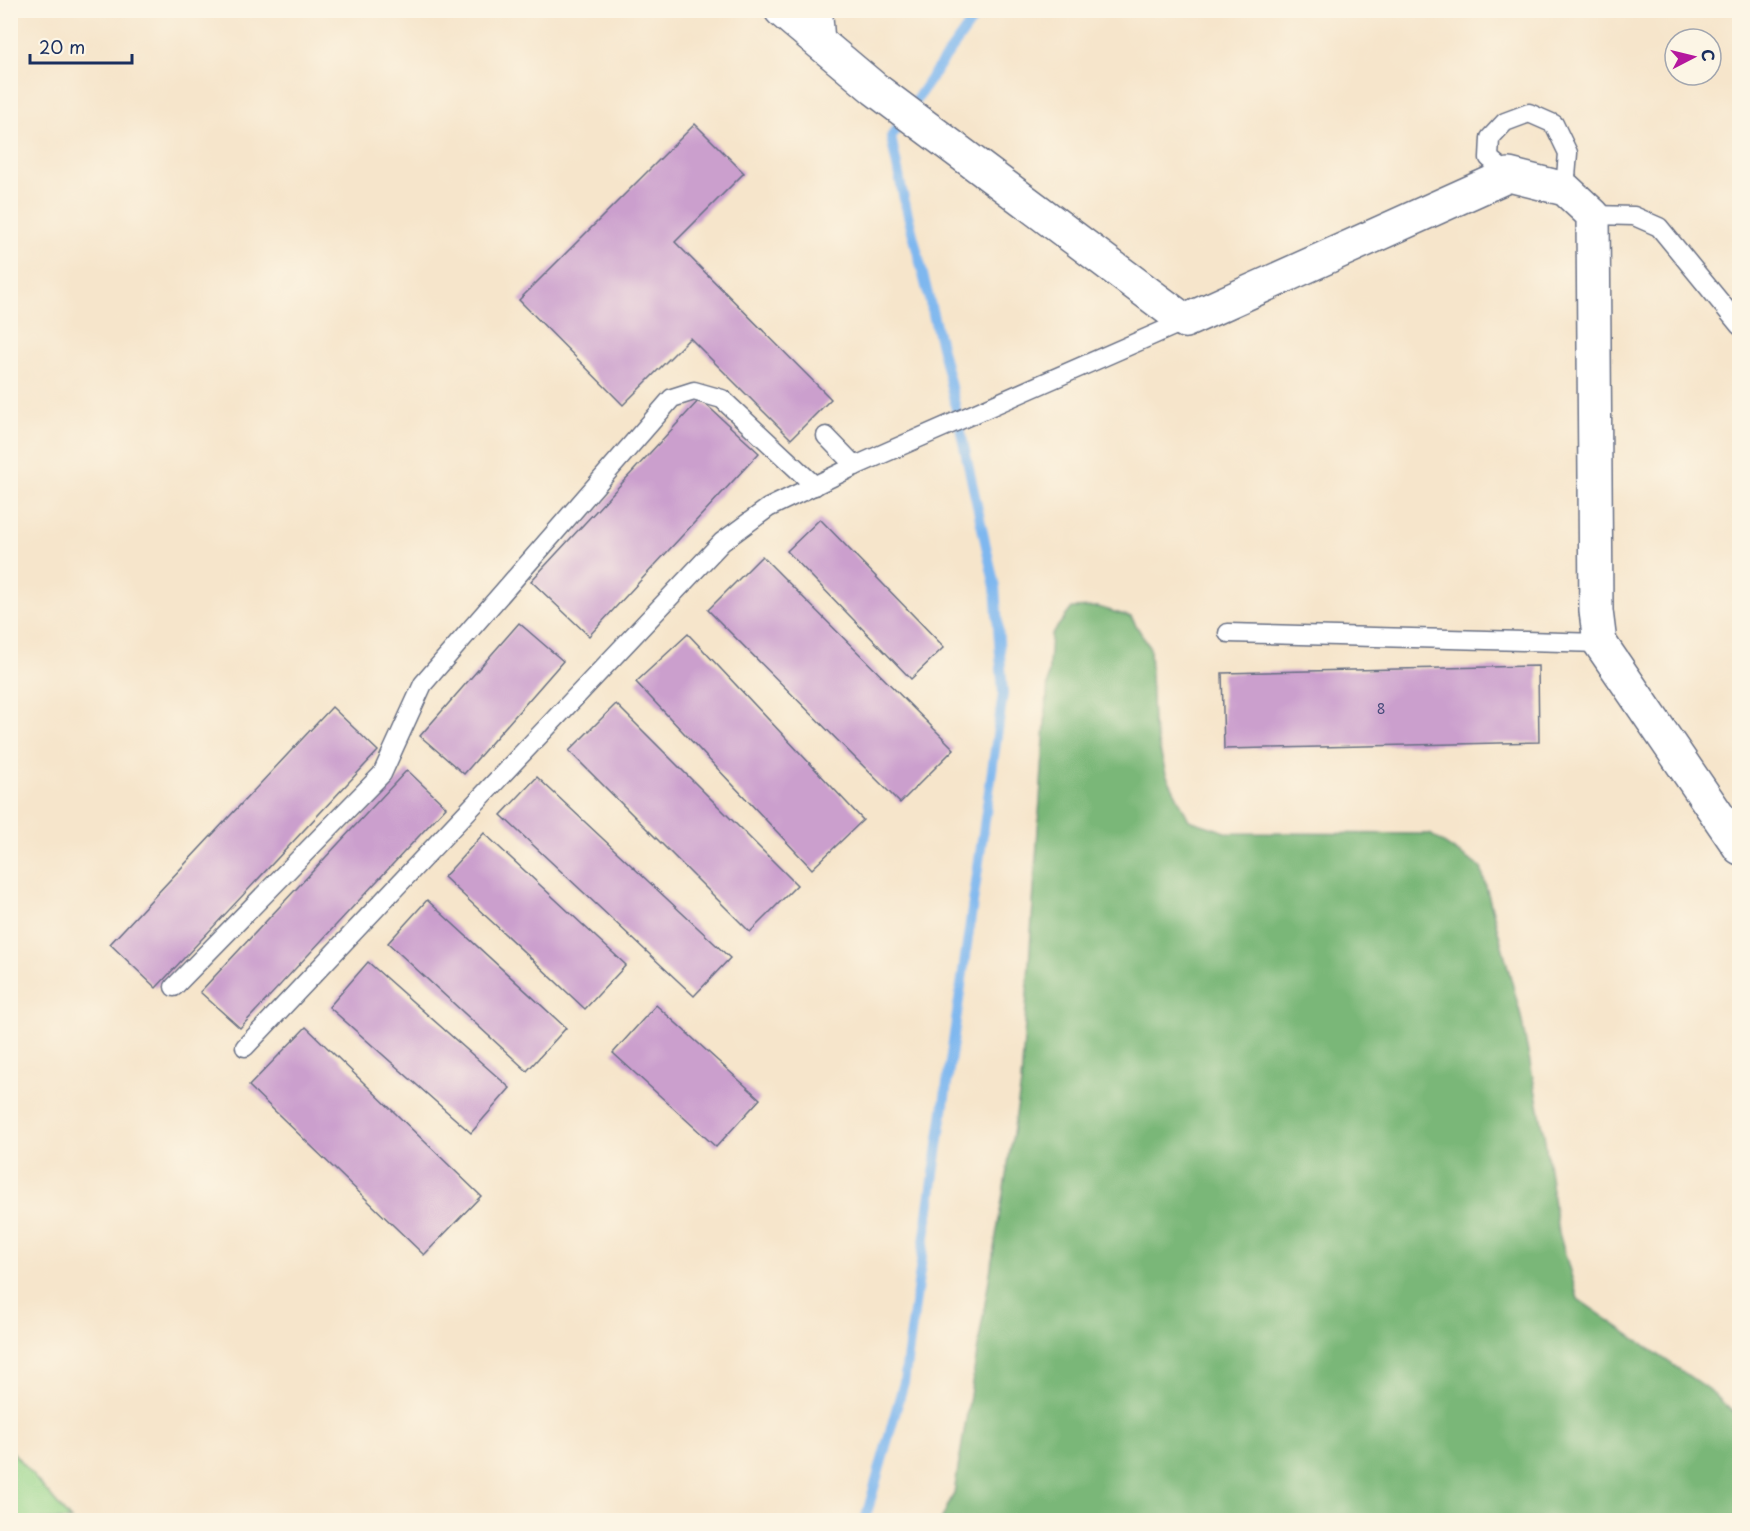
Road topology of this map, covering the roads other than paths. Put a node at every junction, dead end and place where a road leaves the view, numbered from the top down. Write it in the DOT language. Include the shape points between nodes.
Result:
graph roads {
  1 [pos="781,10"];
  2 [pos="823,10"];
  3 [pos="826,49"];
  4 [pos="1509,175"];
  5 [pos="1565,189"];
  6 [pos="1593,215"];
  7 [pos="1185,321"];
  8 [pos="1740,326"];
  9 [pos="826,436"];
  10 [pos="855,466"];
  11 [pos="815,486"];
  12 [pos="1228,633"];
  13 [pos="1600,644"];
  14 [pos="1740,848"];
  15 [pos="174,987"];
  16 [pos="245,1047"];
  1 -- 3 [label="street"];
  2 -- 3 [label="lane"];
  3 -- 7 [label="street"];
  4 -- 5 [label="street"];
  4 -- 5 [label="lane" via="1489,158 1490,138 1505,122 1529,113 1554,124 1568,153"];
  4 -- 7 [label="street"];
  5 -- 6 [label="street"];
  6 -- 8 [label="lane" via="1634,216 1659,227"];
  6 -- 13 [label="street" via="1596,611"];
  7 -- 10 [label="lane"];
  9 -- 10 [label="lane"];
  10 -- 11 [label="lane"];
  11 -- 15 [label="lane" via="722,399 694,392 672,398 423,684 382,774"];
  11 -- 16 [label="lane" via="768,508 722,542"];
  12 -- 13 [label="lane"];
  13 -- 14 [label="street"];
}
